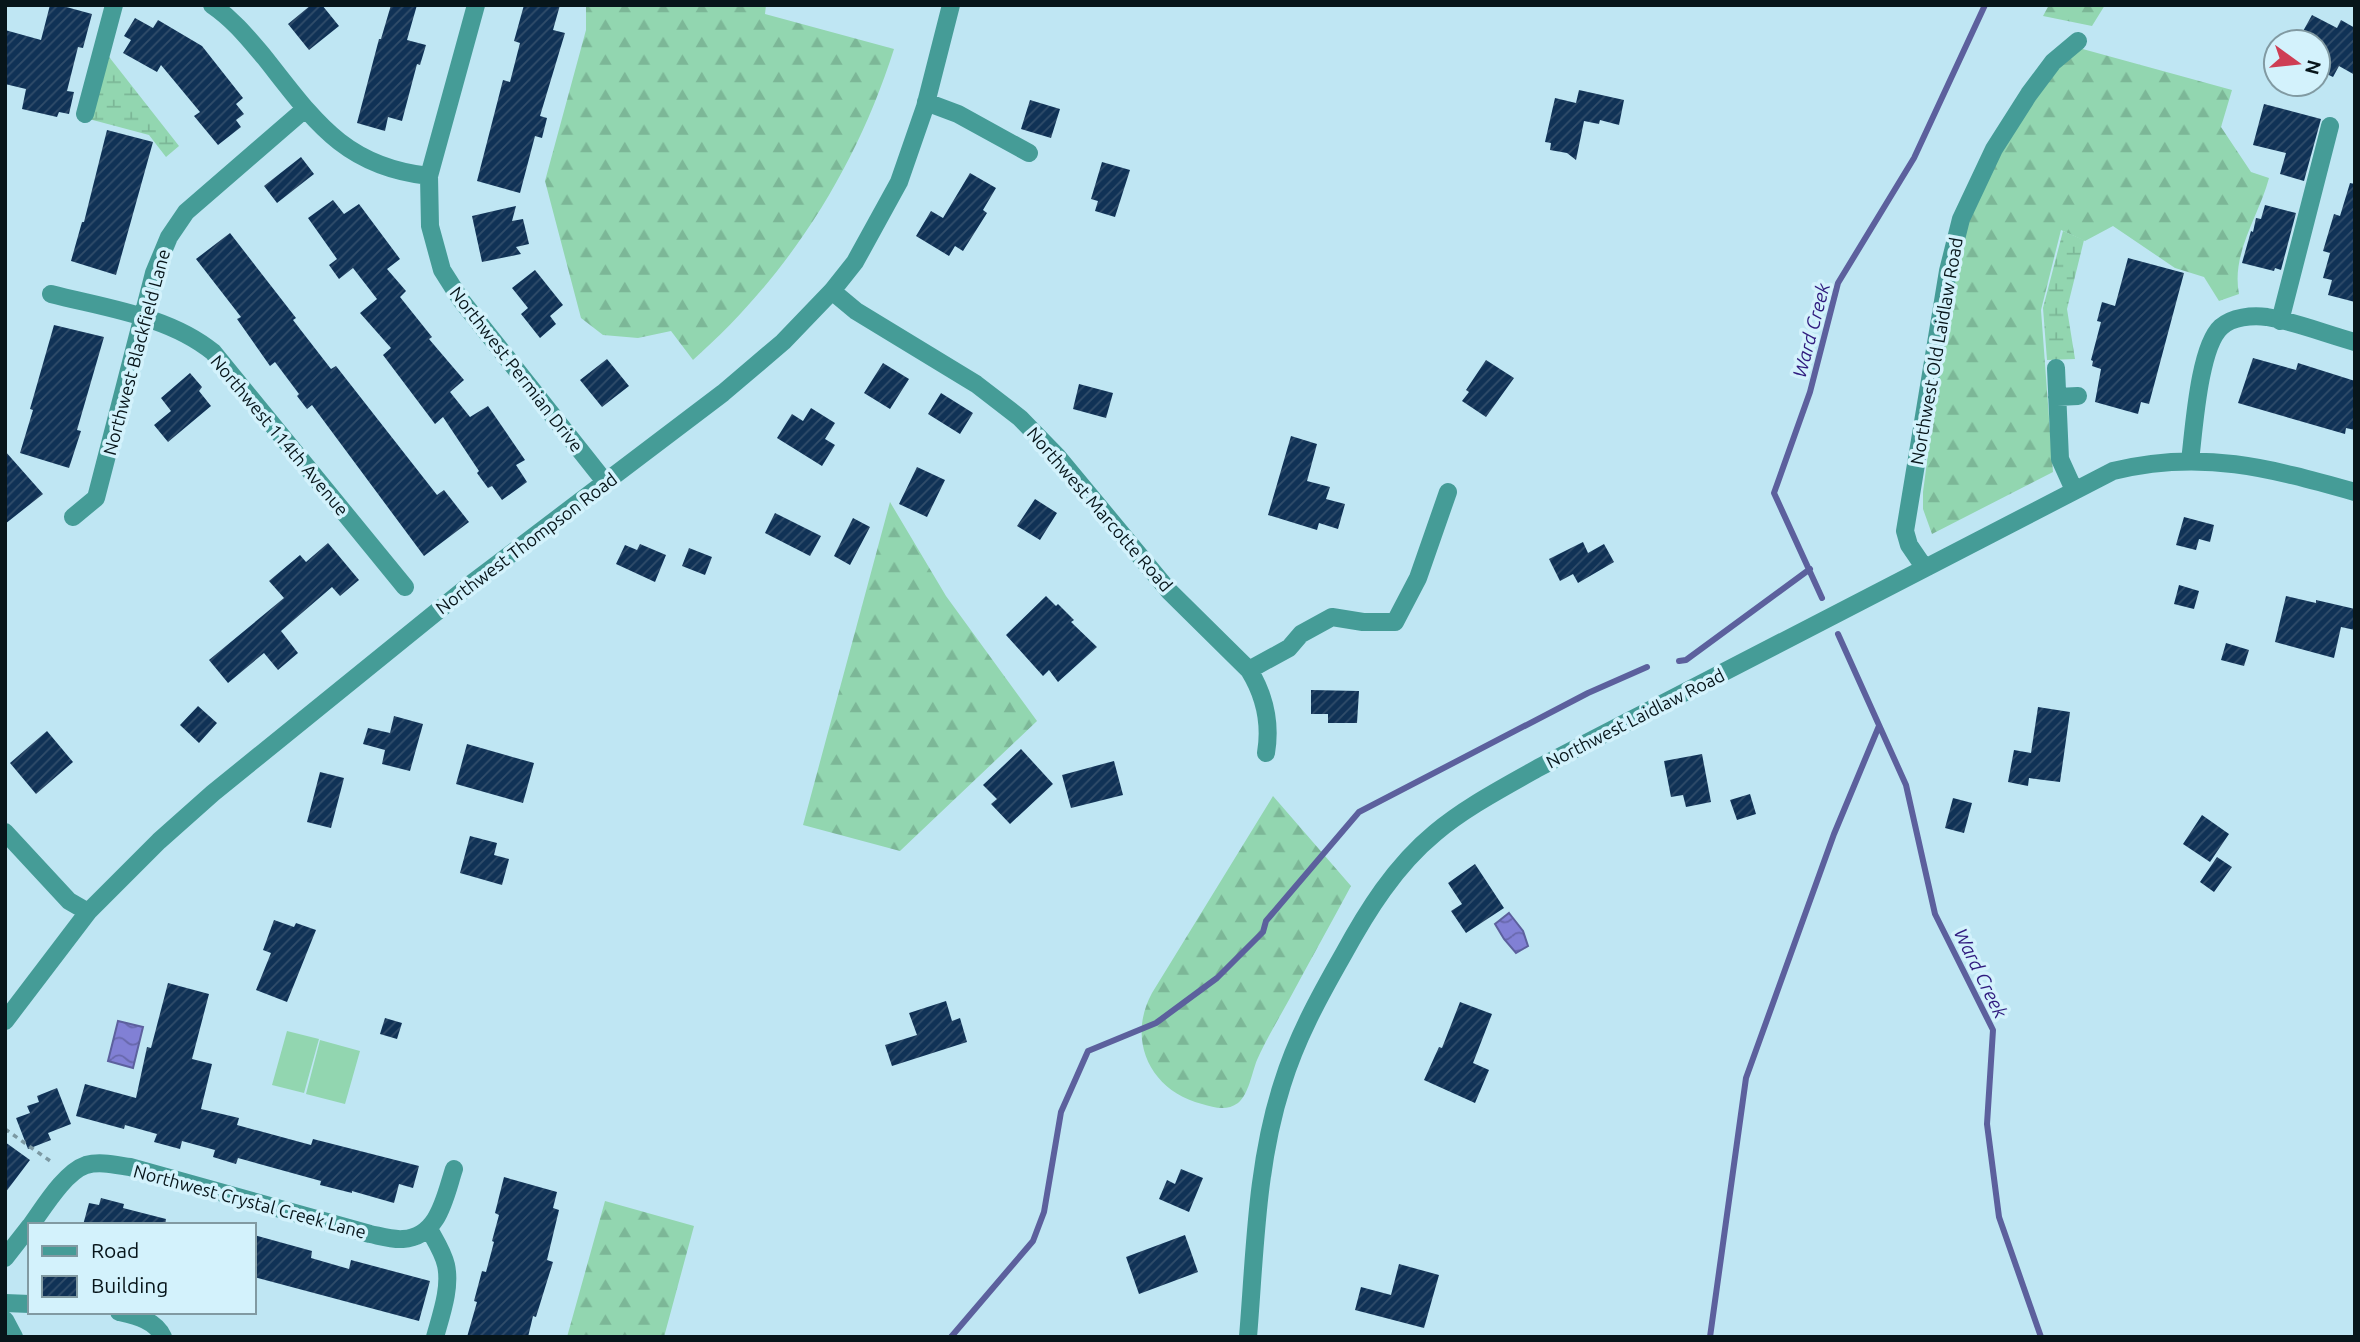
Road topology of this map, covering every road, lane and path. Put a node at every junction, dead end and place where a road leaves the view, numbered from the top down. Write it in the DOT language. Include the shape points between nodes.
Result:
graph roads {
  1 [pos="114,5"];
  2 [pos="212,5"];
  3 [pos="475,5"];
  4 [pos="951,5"];
  5 [pos="2078,41"];
  6 [pos="926,102"];
  7 [pos="305,109"];
  8 [pos="85,114"];
  9 [pos="2330,126"];
  10 [pos="1029,153"];
  11 [pos="429,176"];
  12 [pos="832,291"];
  13 [pos="51,294"];
  14 [pos="143,319"];
  15 [pos="2280,321"];
  16 [pos="2355,342"];
  17 [pos="2056,368"];
  18 [pos="2078,396"];
  19 [pos="2057,397"];
  20 [pos="2190,461"];
  21 [pos="606,483"];
  22 [pos="2074,490"];
  23 [pos="1448,492"];
  24 [pos="2355,492"];
  25 [pos="73,517"];
  26 [pos="1924,568"];
  27 [pos="405,587"];
  28 [pos="1249,670"];
  29 [pos="1266,753"];
  30 [pos="5,832"];
  31 [pos="88,912"];
  32 [pos="7,1016"];
  33 [pos="5,1129"];
  34 [pos="453,1169"];
  35 [pos="69,1175"];
  36 [pos="32,1223"];
  37 [pos="28,1228"];
  38 [pos="429,1229"];
  39 [pos="5,1258"];
  40 [pos="5,1303"];
  41 [pos="28,1304"];
  42 [pos="125,1314"];
  43 [pos="5,1320"];
  44 [pos="14,1337"];
  45 [pos="163,1337"];
  46 [pos="435,1337"];
  47 [pos="1248,1337"];
  1 -- 8 [label="street"];
  2 -- 7 [label="street" via="233,20"];
  3 -- 11 [label="street, Northwest Permian Drive"];
  4 -- 6 [label="street, Northwest Thompson Road"];
  5 -- 26 [label="street, Northwest Old Laidlaw Road" via="2053,62 1994,149 1969,198 1952,250 1905,531"];
  6 -- 10 [label="street"];
  6 -- 12 [label="street, Northwest Thompson Road" via="899,182 855,262"];
  7 -- 11 [label="street" via="330,135 364,159 401,173"];
  7 -- 14 [label="street, Northwest Blackfield Lane" via="186,212 161,253"];
  9 -- 15 [label="street"];
  11 -- 21 [label="street, Northwest Permian Drive" via="430,226 442,270"];
  12 -- 21 [label="street, Northwest Thompson Road" via="783,342 723,393"];
  12 -- 28 [label="street, Northwest Marcotte Road" via="856,311 976,384 1020,418 1169,591"];
  13 -- 14 [label="street, Northwest 114th Avenue"];
  14 -- 25 [label="street, Northwest Blackfield Lane" via="96,498"];
  14 -- 27 [label="street, Northwest 114th Avenue" via="192,337 213,352"];
  15 -- 16 [label="street"];
  15 -- 20 [label="street" via="2235,319 2215,333 2207,350"];
  17 -- 19 [label="street"];
  18 -- 19 [label="street"];
  19 -- 22 [label="street" via="2060,459"];
  20 -- 22 [label="street, Northwest Laidlaw Road" via="2113,471"];
  20 -- 24 [label="street, Northwest Laidlaw Road" via="2253,467"];
  21 -- 31 [label="street, Northwest Thompson Road" via="471,584 223,784"];
  22 -- 26 [label="street, Northwest Laidlaw Road"];
  23 -- 28 [label="street" via="1418,578 1395,622 1332,617"];
  26 -- 47 [label="street, Northwest Laidlaw Road" via="1538,768 1436,832 1402,866 1352,938 1307,1022 1282,1082 1264,1162"];
  28 -- 29 [label="street, Northwest Marcotte Road" via="1265,706"];
  30 -- 31 [label="street" via="69,901"];
  31 -- 32 [label="street, Northwest Thompson Road"];
  33 -- 35 [label="path"];
  34 -- 38 [label="street" via="441,1210"];
  35 -- 36 [label="street"];
  35 -- 38 [label="street, Northwest Crystal Creek Lane" via="105,1163 370,1234 404,1240"];
  37 -- 39 [label="street"];
  38 -- 46 [label="street" via="447,1274"];
  40 -- 41 [label="street"];
  42 -- 45 [label="street" via="148,1321"];
  43 -- 44 [label="street"];
}
